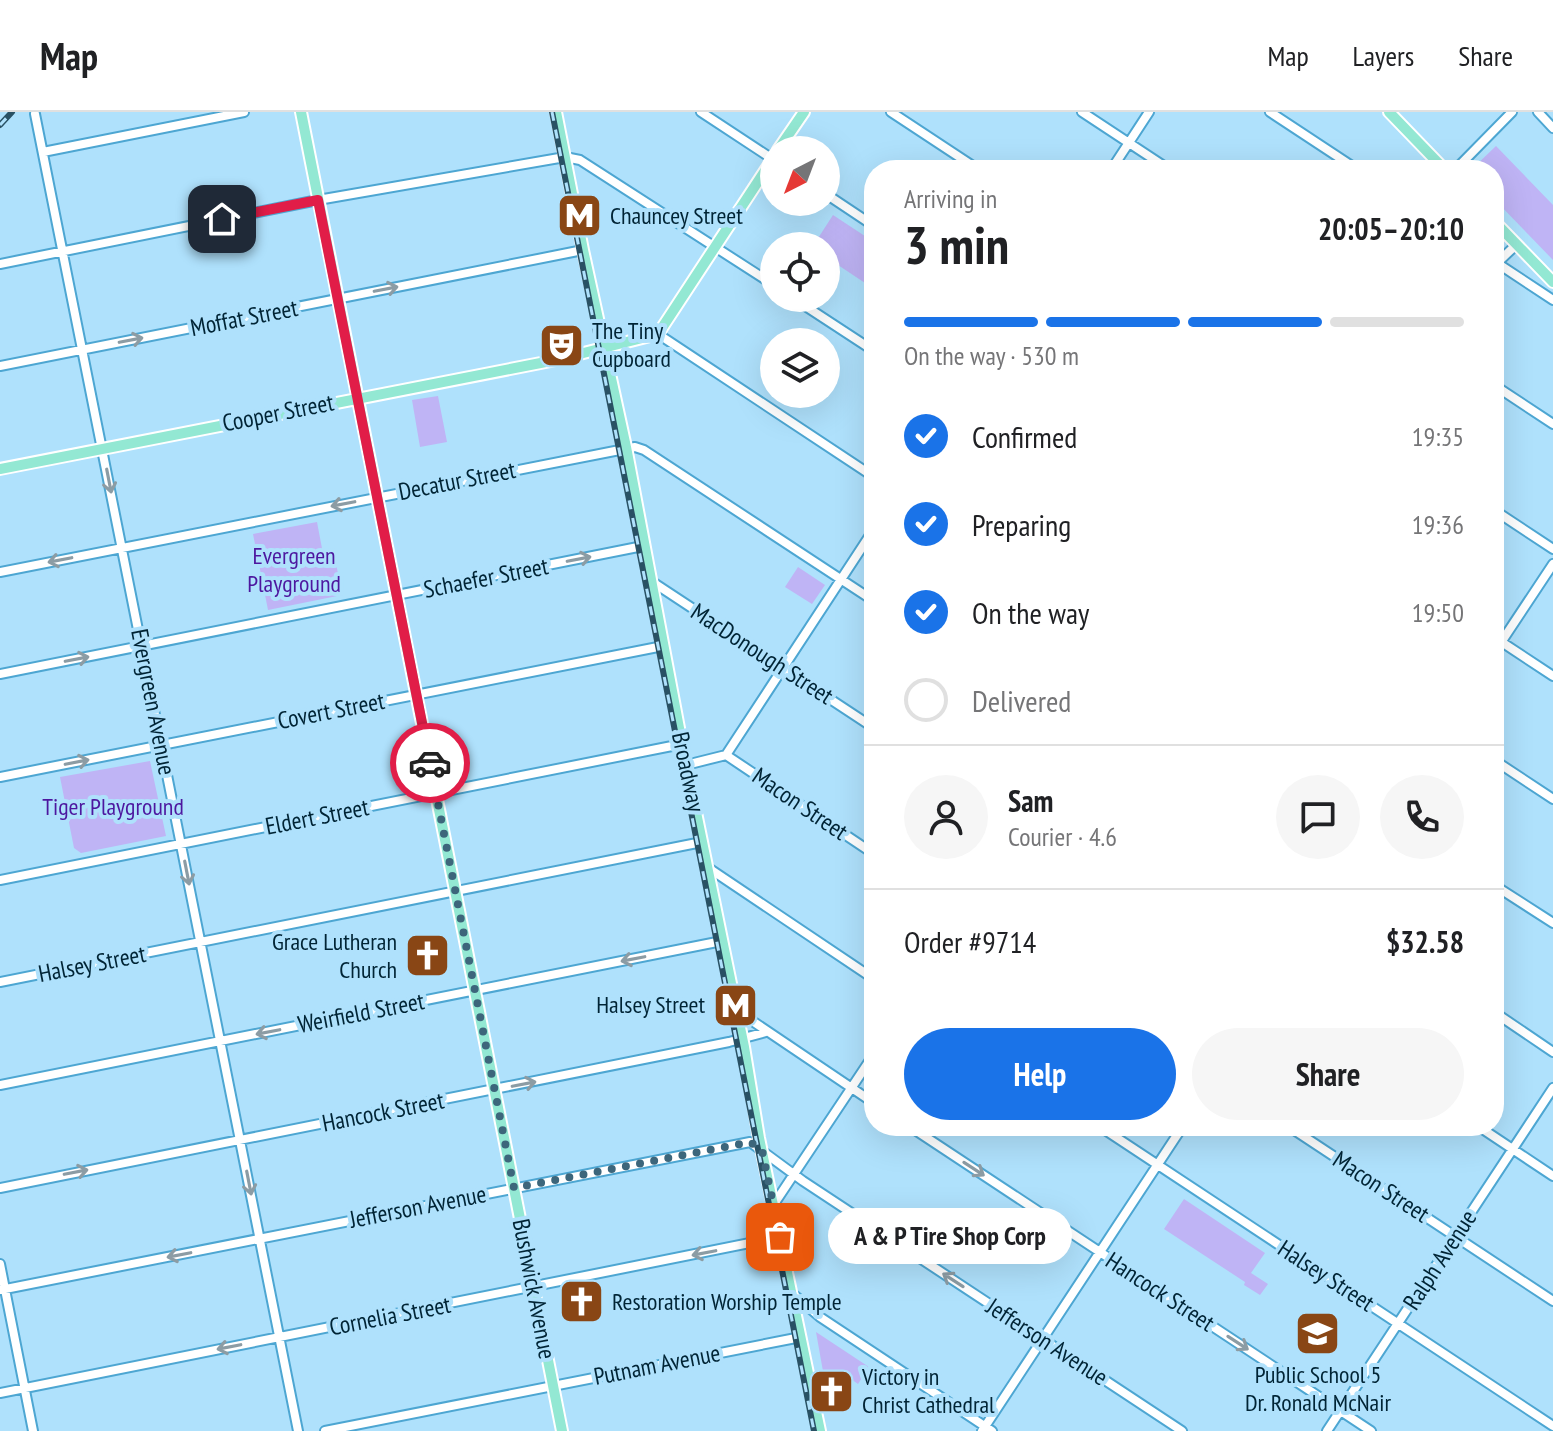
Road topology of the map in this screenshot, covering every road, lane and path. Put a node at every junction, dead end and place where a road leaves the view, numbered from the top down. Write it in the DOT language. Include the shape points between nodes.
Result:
graph roads {
  1 [pos="244,112"];
  2 [pos="301,112"];
  3 [pos="556,112"];
  4 [pos="701,112"];
  5 [pos="804,112"];
  6 [pos="891,112"];
  7 [pos="1082,112"];
  8 [pos="1149,112"];
  9 [pos="1270,112"];
  10 [pos="1389,112"];
  11 [pos="1512,112"];
  12 [pos="1538,112"];
  13 [pos="35,114"];
  14 [pos="1553,128"];
  15 [pos="788,136"];
  16 [pos="1129,143"];
  17 [pos="760,147"];
  18 [pos="43,152"];
  19 [pos="565,157"];
  20 [pos="964,160"];
  21 [pos="1118,160"];
  22 [pos="1155,160"];
  23 [pos="1343,160"];
  24 [pos="1435,160"];
  25 [pos="1465,160"];
  26 [pos="760,178"];
  27 [pos="318,200"];
  28 [pos="840,203"];
  29 [pos="864,219"];
  30 [pos="1504,232"];
  31 [pos="1516,245"];
  32 [pos="715,246"];
  33 [pos="583,250"];
  34 [pos="64,251"];
  35 [pos="1504,255"];
  36 [pos="0,264"];
  37 [pos="1504,267"];
  38 [pos="760,276"];
  39 [pos="1553,282"];
  40 [pos="338,299"];
  41 [pos="1553,300"];
  42 [pos="814,312"];
  43 [pos="658,334"];
  44 [pos="864,344"];
  45 [pos="603,348"];
  46 [pos="83,350"];
  47 [pos="0,366"];
  48 [pos="1504,392"];
  49 [pos="358,398"];
  50 [pos="1553,424"];
  51 [pos="626,447"];
  52 [pos="103,449"];
  53 [pos="0,469"];
  54 [pos="864,470"];
  55 [pos="377,497"];
  56 [pos="1504,517"];
  57 [pos="864,544"];
  58 [pos="643,546"];
  59 [pos="122,547"];
  60 [pos="1553,549"];
  61 [pos="1553,564"];
  62 [pos="0,572"];
  63 [pos="841,579"];
  64 [pos="651,581"];
  65 [pos="864,594"];
  66 [pos="397,595"];
  67 [pos="1504,631"];
  68 [pos="1504,643"];
  69 [pos="142,646"];
  70 [pos="663,646"];
  71 [pos="782,668"];
  72 [pos="0,674"];
  73 [pos="1553,676"];
  74 [pos="416,694"];
  75 [pos="864,721"];
  76 [pos="682,744"];
  77 [pos="162,745"];
  78 [pos="726,755"];
  79 [pos="686,765"];
  80 [pos="1504,767"];
  81 [pos="0,777"];
  82 [pos="436,793"];
  83 [pos="1553,799"];
  84 [pos="702,842"];
  85 [pos="181,843"];
  86 [pos="864,847"];
  87 [pos="707,867"];
  88 [pos="0,880"];
  89 [pos="1504,891"];
  90 [pos="456,892"];
  91 [pos="1553,923"];
  92 [pos="722,941"];
  93 [pos="201,942"];
  94 [pos="864,972"];
  95 [pos="0,982"];
  96 [pos="475,991"];
  97 [pos="736,1010"];
  98 [pos="1504,1019"];
  99 [pos="766,1032"];
  100 [pos="742,1038"];
  101 [pos="220,1041"];
  102 [pos="1553,1052"];
  103 [pos="864,1069"];
  104 [pos="0,1085"];
  105 [pos="851,1088"];
  106 [pos="1553,1088"];
  107 [pos="495,1090"];
  108 [pos="864,1096"];
  109 [pos="924,1136"];
  110 [pos="1114,1136"];
  111 [pos="1176,1136"];
  112 [pos="1303,1136"];
  113 [pos="1493,1136"];
  114 [pos="240,1140"];
  115 [pos="1513,1149"];
  116 [pos="762,1150"];
  117 [pos="1157,1164"];
  118 [pos="795,1175"];
  119 [pos="1553,1176"];
  120 [pos="0,1188"];
  121 [pos="514,1188"];
  122 [pos="774,1204"];
  123 [pos="1455,1236"];
  124 [pos="780,1237"];
  125 [pos="260,1239"];
  126 [pos="1100,1252"];
  127 [pos="0,1264"];
  128 [pos="534,1287"];
  129 [pos="3,1290"];
  130 [pos="793,1294"];
  131 [pos="1553,1301"];
  132 [pos="820,1317"];
  133 [pos="798,1322"];
  134 [pos="1398,1323"];
  135 [pos="279,1337"];
  136 [pos="801,1337"];
  137 [pos="1042,1339"];
  138 [pos="553,1386"];
  139 [pos="25,1388"];
  140 [pos="0,1393"];
  141 [pos="1340,1410"];
  142 [pos="1553,1426"];
  143 [pos="986,1429"];
  144 [pos="33,1431"];
  145 [pos="298,1431"];
  146 [pos="325,1431"];
  147 [pos="562,1431"];
  148 [pos="820,1431"];
  149 [pos="1182,1431"];
  150 [pos="1327,1431"];
  151 [pos="1371,1431"];
  1 -- 18 [label="street"];
  2 -- 27 [label="main road, Bushwick Avenue"];
  3 -- 19 [label="main road, Broadway"];
  4 -- 17 [label="street"];
  5 -- 15 [label="main road"];
  6 -- 20 [label="street"];
  7 -- 16 [label="street"];
  8 -- 16 [label="street"];
  9 -- 23 [label="street"];
  10 -- 24 [label="main road"];
  11 -- 25 [label="street"];
  12 -- 14 [label="street"];
  13 -- 18 [label="street, Evergreen Avenue"];
  16 -- 21 [label="street"];
  16 -- 22 [label="street"];
  18 -- 34 [label="street, Evergreen Avenue"];
  19 -- 27 [label="street"];
  19 -- 32 [label="street" via="580,160"];
  19 -- 33 [label="main road, Broadway"];
  26 -- 32 [label="main road"];
  27 -- 34 [label="street"];
  27 -- 40 [label="main road, Bushwick Avenue"];
  28 -- 29 [label="street"];
  30 -- 31 [label="main road"];
  31 -- 35 [label="street"];
  31 -- 39 [label="main road"];
  32 -- 38 [label="street"];
  32 -- 43 [label="main road"];
  40 -- 33 [label="street, Moffat Street, one-way"];
  33 -- 45 [label="main road, Broadway"];
  34 -- 36 [label="street"];
  34 -- 46 [label="street, Evergreen Avenue"];
  37 -- 41 [label="street"];
  46 -- 40 [label="street, Moffat Street, one-way"];
  40 -- 49 [label="main road, Bushwick Avenue"];
  42 -- 44 [label="street"];
  43 -- 45 [label="main road, Cooper Street"];
  43 -- 54 [label="street"];
  45 -- 49 [label="main road, Cooper Street"];
  45 -- 51 [label="main road, Broadway"];
  46 -- 47 [label="street, Moffat Street"];
  46 -- 52 [label="street, Evergreen Avenue"];
  48 -- 50 [label="street"];
  49 -- 52 [label="main road, Cooper Street"];
  49 -- 55 [label="main road, Bushwick Avenue"];
  51 -- 55 [label="street, Decatur Street"];
  51 -- 58 [label="main road, Broadway"];
  51 -- 63 [label="street" via="644,450"];
  52 -- 53 [label="main road, Cooper Street"];
  52 -- 59 [label="street, Evergreen Avenue, one-way"];
  55 -- 59 [label="street, Decatur Street, one-way"];
  55 -- 66 [label="main road, Bushwick Avenue"];
  56 -- 60 [label="street"];
  57 -- 63 [label="street"];
  58 -- 64 [label="main road, Broadway"];
  66 -- 58 [label="street, Schaefer Street, one-way"];
  59 -- 62 [label="street, Decatur Street, one-way"];
  59 -- 69 [label="street, Evergreen Avenue"];
  61 -- 67 [label="street"];
  63 -- 65 [label="street"];
  63 -- 71 [label="street"];
  64 -- 70 [label="main road, Broadway"];
  64 -- 71 [label="street, MacDonough Street"];
  66 -- 69 [label="street, Schaefer Street"];
  66 -- 74 [label="main road, Bushwick Avenue"];
  68 -- 73 [label="street"];
  72 -- 69 [label="street, Schaefer Street, one-way"];
  69 -- 77 [label="street, Evergreen Avenue"];
  70 -- 74 [label="street, Covert Street"];
  70 -- 76 [label="main road, Broadway"];
  71 -- 75 [label="street, MacDonough Street"];
  71 -- 78 [label="street"];
  74 -- 77 [label="street, Covert Street"];
  74 -- 82 [label="main road, Bushwick Avenue"];
  76 -- 79 [label="main road, Broadway"];
  76 -- 82 [label="street, Eldert Street"];
  81 -- 77 [label="street, Covert Street, one-way"];
  77 -- 85 [label="street, Evergreen Avenue"];
  78 -- 79 [label="street"];
  78 -- 86 [label="street, Macon Street"];
  79 -- 84 [label="main road, Broadway"];
  80 -- 83 [label="street"];
  82 -- 85 [label="street, Eldert Street"];
  82 -- 90 [label="main road, Bushwick Avenue"];
  84 -- 87 [label="main road, Broadway"];
  84 -- 90 [label="street, Halsey Street"];
  85 -- 88 [label="street, Eldert Street"];
  85 -- 93 [label="street, Evergreen Avenue, one-way"];
  87 -- 92 [label="main road, Broadway"];
  87 -- 94 [label="street"];
  89 -- 91 [label="street"];
  90 -- 93 [label="street, Halsey Street"];
  90 -- 96 [label="main road, Bushwick Avenue"];
  92 -- 96 [label="street, Weirfield Street, one-way"];
  92 -- 97 [label="main road, Broadway"];
  93 -- 95 [label="street, Halsey Street"];
  93 -- 101 [label="street, Evergreen Avenue"];
  96 -- 101 [label="street, Weirfield Street, one-way"];
  96 -- 107 [label="main road, Bushwick Avenue"];
  97 -- 99 [label="street"];
  97 -- 100 [label="main road, Broadway"];
  98 -- 102 [label="street"];
  99 -- 100 [label="street, Hancock Street"];
  99 -- 105 [label="street"];
  107 -- 100 [label="street, Hancock Street, one-way"];
  100 -- 116 [label="main road, Broadway"];
  101 -- 104 [label="street, Weirfield Street"];
  101 -- 114 [label="street, Evergreen Avenue"];
  103 -- 105 [label="street"];
  105 -- 108 [label="street"];
  105 -- 118 [label="street"];
  106 -- 115 [label="street, Ralph Avenue"];
  107 -- 114 [label="street, Hancock Street"];
  107 -- 121 [label="main road, Bushwick Avenue"];
  109 -- 126 [label="street, Hancock Street, one-way"];
  110 -- 117 [label="street, Halsey Street"];
  111 -- 117 [label="street"];
  112 -- 123 [label="street, Macon Street"];
  113 -- 115 [label="street"];
  120 -- 114 [label="street, Hancock Street, one-way"];
  114 -- 125 [label="street, Evergreen Avenue, one-way"];
  115 -- 119 [label="street"];
  115 -- 123 [label="street, Ralph Avenue"];
  116 -- 118 [label="street, Jefferson Avenue"];
  116 -- 121 [label="street, Jefferson Avenue" via="750,1142"];
  116 -- 122 [label="main road, Broadway"];
  117 -- 126 [label="street"];
  117 -- 134 [label="street, Halsey Street"];
  118 -- 122 [label="street"];
  137 -- 118 [label="street, Jefferson Avenue, one-way"];
  121 -- 125 [label="street, Jefferson Avenue"];
  121 -- 128 [label="main road, Bushwick Avenue"];
  122 -- 124 [label="main road, Broadway"];
  123 -- 131 [label="street, Macon Street"];
  123 -- 134 [label="street, Ralph Avenue"];
  124 -- 128 [label="street, Cornelia Street, one-way"];
  124 -- 130 [label="main road, Broadway"];
  125 -- 129 [label="street, Jefferson Avenue, one-way"];
  125 -- 135 [label="street, Evergreen Avenue"];
  126 -- 137 [label="street"];
  126 -- 141 [label="street, Hancock Street, one-way"];
  127 -- 129 [label="street"];
  128 -- 135 [label="street, Cornelia Street"];
  128 -- 138 [label="main road, Bushwick Avenue"];
  129 -- 139 [label="street"];
  130 -- 132 [label="street"];
  130 -- 133 [label="main road, Broadway"];
  132 -- 133 [label="street"];
  132 -- 143 [label="street"];
  133 -- 136 [label="main road, Broadway"];
  134 -- 141 [label="street, Ralph Avenue"];
  134 -- 142 [label="street, Halsey Street"];
  135 -- 139 [label="street, Cornelia Street, one-way"];
  135 -- 145 [label="street, Evergreen Avenue"];
  136 -- 138 [label="street, Putnam Avenue"];
  136 -- 148 [label="main road, Broadway"];
  137 -- 143 [label="street"];
  137 -- 149 [label="street, Jefferson Avenue"];
  138 -- 146 [label="street, Putnam Avenue"];
  138 -- 147 [label="main road, Bushwick Avenue"];
  139 -- 140 [label="street, Cornelia Street"];
  139 -- 144 [label="street"];
  141 -- 150 [label="street, Ralph Avenue"];
  141 -- 151 [label="street, Hancock Street"];
}
